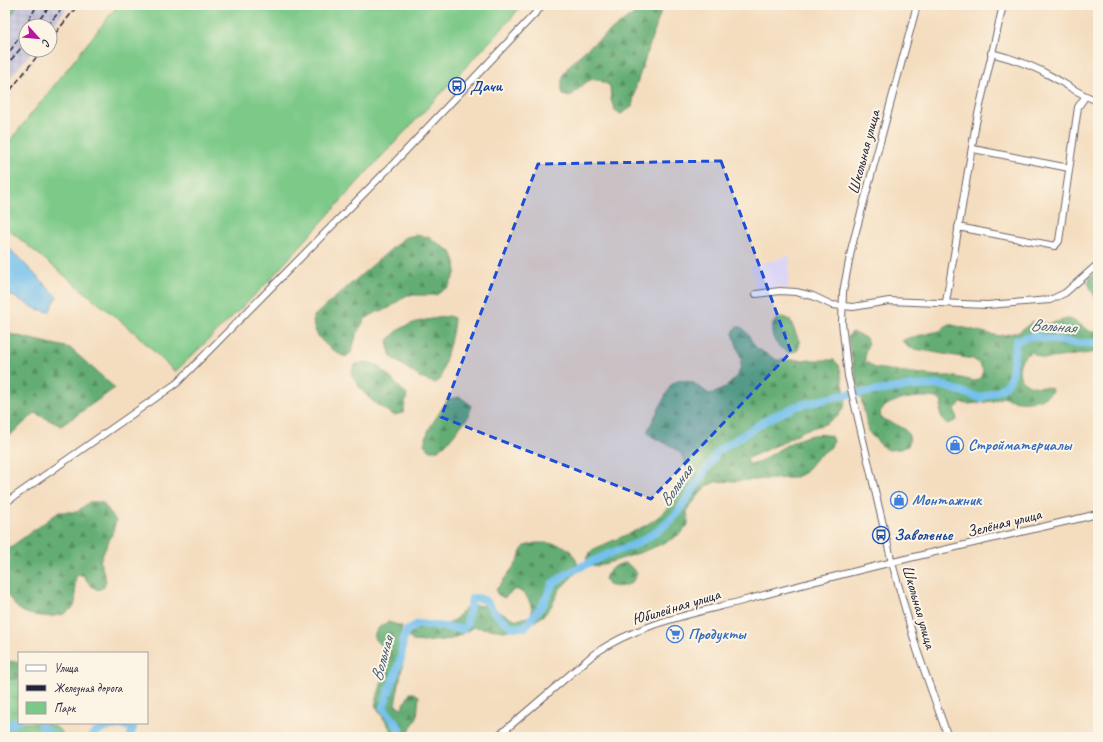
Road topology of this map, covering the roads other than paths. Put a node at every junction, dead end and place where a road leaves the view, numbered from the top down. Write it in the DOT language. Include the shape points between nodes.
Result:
graph roads {
  1 [pos="543,5"];
  2 [pos="917,5"];
  3 [pos="1002,5"];
  4 [pos="990,53"];
  5 [pos="1085,97"];
  6 [pos="1098,101"];
  7 [pos="973,149"];
  8 [pos="1069,168"];
  9 [pos="958,227"];
  10 [pos="1098,264"];
  11 [pos="756,294"];
  12 [pos="946,302"];
  13 [pos="842,306"];
  14 [pos="5,503"];
  15 [pos="1098,514"];
  16 [pos="892,563"];
  17 [pos="497,737"];
  18 [pos="948,737"];
  1 -- 14 [label="street" via="395,162 177,383"];
  2 -- 13 [label="street, Школьная улица" via="852,246"];
  3 -- 4 [label="street"];
  4 -- 5 [label="street" via="1032,67"];
  4 -- 7 [label="street"];
  5 -- 6 [label="street"];
  5 -- 8 [label="street" via="1078,107"];
  7 -- 8 [label="street"];
  7 -- 9 [label="street"];
  8 -- 9 [label="street" via="1059,241 1055,246"];
  9 -- 12 [label="street"];
  10 -- 12 [label="street" via="1065,293 1050,300 986,304"];
  11 -- 13 [label="street" via="796,292"];
  12 -- 13 [label="street" via="889,301 863,306"];
  13 -- 16 [label="street, Школьная улица" via="843,342 848,376"];
  15 -- 16 [label="street, Зелёная улица"];
  16 -- 17 [label="street, Юбилейная улица" via="726,605 619,639 594,654"];
  16 -- 18 [label="street, Школьная улица" via="917,650"];
}
